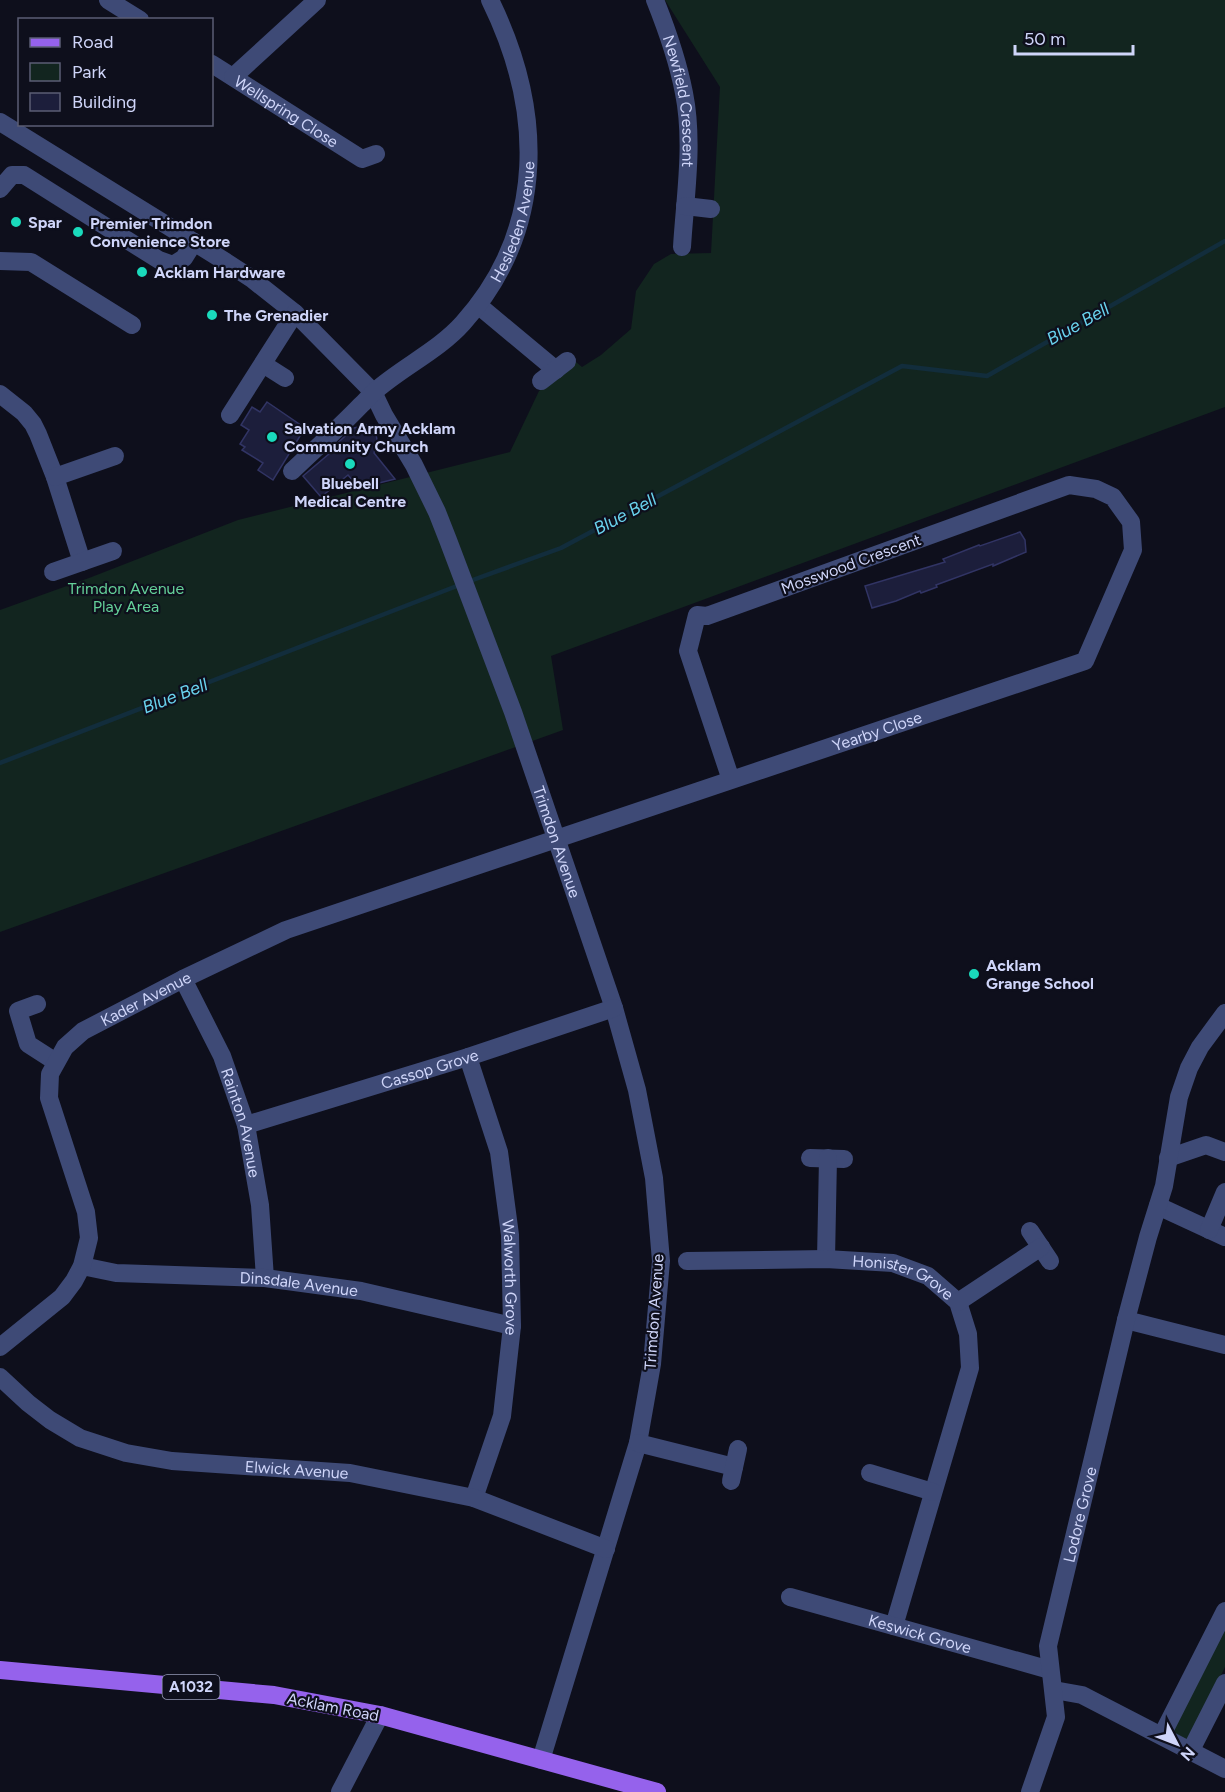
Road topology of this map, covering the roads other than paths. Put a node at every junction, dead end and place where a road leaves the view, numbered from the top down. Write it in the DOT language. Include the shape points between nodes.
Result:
graph roads {
  1 [pos="108,0"];
  2 [pos="317,0"];
  3 [pos="490,0"];
  4 [pos="655,0"];
  5 [pos="137,18"];
  6 [pos="213,65"];
  7 [pos="232,77"];
  8 [pos="3,130"];
  9 [pos="364,162"];
  10 [pos="0,189"];
  11 [pos="685,206"];
  12 [pos="711,209"];
  13 [pos="194,242"];
  14 [pos="681,247"];
  15 [pos="0,261"];
  16 [pos="478,305"];
  17 [pos="295,313"];
  18 [pos="132,325"];
  19 [pos="263,364"];
  20 [pos="554,371"];
  21 [pos="285,378"];
  22 [pos="373,392"];
  23 [pos="0,394"];
  24 [pos="230,415"];
  25 [pos="115,456"];
  26 [pos="292,471"];
  27 [pos="55,477"];
  28 [pos="1133,550"];
  29 [pos="113,551"];
  30 [pos="82,562"];
  31 [pos="53,572"];
  32 [pos="731,780"];
  33 [pos="555,839"];
  34 [pos="183,979"];
  35 [pos="37,1005"];
  36 [pos="614,1008"];
  37 [pos="1225,1013"];
  38 [pos="468,1057"];
  39 [pos="56,1062"];
  40 [pos="246,1125"];
  41 [pos="1225,1152"];
  42 [pos="827,1158"];
  43 [pos="1168,1158"];
  44 [pos="1225,1193"];
  45 [pos="1158,1206"];
  46 [pos="1030,1231"];
  47 [pos="1217,1233"];
  48 [pos="826,1259"];
  49 [pos="687,1261"];
  50 [pos="82,1266"];
  51 [pos="265,1278"];
  52 [pos="958,1302"];
  53 [pos="1126,1320"];
  54 [pos="512,1326"];
  55 [pos="1225,1345"];
  56 [pos="0,1347"];
  57 [pos="0,1377"];
  58 [pos="638,1443"];
  59 [pos="735,1466"];
  60 [pos="870,1473"];
  61 [pos="933,1492"];
  62 [pos="474,1498"];
  63 [pos="606,1550"];
  64 [pos="790,1597"];
  65 [pos="1225,1611"];
  66 [pos="894,1626"];
  67 [pos="0,1670"];
  68 [pos="1050,1670"];
  69 [pos="1225,1683"];
  70 [pos="1054,1690"];
  71 [pos="380,1715"];
  72 [pos="1162,1735"];
  73 [pos="1191,1750"];
  74 [pos="541,1760"];
  75 [pos="1225,1769"];
  76 [pos="340,1792"];
  77 [pos="657,1792"];
  78 [pos="1030,1792"];
  1 -- 5 [label="street"];
  2 -- 7 [label="street"];
  3 -- 16 [label="street, Hesleden Avenue" via="505,34 525,102 530,141 523,210 513,242"];
  4 -- 11 [label="street, Newfield Crescent" via="684,95 688,126"];
  6 -- 7 [label="street, Wellspring Close"];
  7 -- 9 [label="street, Wellspring Close"];
  8 -- 13 [label="street, Trimdon Avenue"];
  10 -- 13 [label="street" via="12,175 24,175 173,265 184,258"];
  11 -- 12 [label="street"];
  11 -- 14 [label="street, Newfield Crescent"];
  13 -- 17 [label="street, Trimdon Avenue" via="252,279"];
  15 -- 18 [label="street" via="31,262"];
  16 -- 20 [label="street"];
  16 -- 22 [label="street, Hesleden Avenue" via="451,336"];
  17 -- 19 [label="street"];
  17 -- 22 [label="street, Trimdon Avenue"];
  19 -- 21 [label="street"];
  19 -- 24 [label="street"];
  22 -- 26 [label="street, Hesleden Avenue"];
  22 -- 33 [label="street, Trimdon Avenue" via="433,503 513,712"];
  23 -- 27 [label="street" via="33,424"];
  25 -- 27 [label="street"];
  27 -- 30 [label="street"];
  28 -- 32 [label="street, Yearby Close" via="1085,661"];
  28 -- 32 [label="street, Mosswood Crescent" via="1131,522 1113,498 1096,489 1069,484 707,616 698,615 688,651"];
  29 -- 30 [label="street"];
  30 -- 31 [label="street"];
  32 -- 33 [label="street, Yearby Close"];
  33 -- 34 [label="street, Kader Avenue" via="286,930"];
  33 -- 36 [label="street, Trimdon Avenue"];
  34 -- 39 [label="street, Kader Avenue" via="83,1031 64,1047"];
  34 -- 40 [label="street, Rainton Avenue" via="222,1056"];
  35 -- 39 [label="street" via="18,1011 28,1044"];
  36 -- 38 [label="street, Cassop Grove"];
  36 -- 58 [label="street, Trimdon Avenue" via="637,1090 654,1178 660,1261 652,1364"];
  37 -- 43 [label="street, Lodore Grove" via="1189,1068 1179,1097"];
  38 -- 40 [label="street, Cassop Grove"];
  38 -- 54 [label="street, Walworth Grove" via="498,1152 510,1235"];
  39 -- 50 [label="street, Kader Avenue" via="50,1074 49,1098 86,1212 89,1238"];
  40 -- 51 [label="street, Rainton Avenue" via="260,1205"];
  41 -- 43 [label="street" via="1206,1145"];
  42 -- 48 [label="street"];
  43 -- 45 [label="street, Lodore Grove"];
  44 -- 47 [label="street"];
  45 -- 47 [label="street"];
  45 -- 53 [label="street, Lodore Grove"];
  46 -- 52 [label="street" via="1046,1254"];
  48 -- 49 [label="street, Honister Grove"];
  48 -- 52 [label="street, Honister Grove" via="894,1263 928,1276"];
  50 -- 51 [label="street, Dinsdale Avenue" via="116,1273"];
  50 -- 56 [label="street, Kader Avenue" via="62,1297"];
  51 -- 54 [label="street, Dinsdale Avenue" via="361,1291"];
  52 -- 61 [label="street, Honister Grove" via="968,1334 970,1368"];
  53 -- 55 [label="street"];
  53 -- 68 [label="street, Lodore Grove" via="1048,1646"];
  54 -- 62 [label="street, Walworth Grove" via="502,1416"];
  57 -- 62 [label="street, Elwick Avenue" via="50,1420 80,1438 126,1453 172,1461 350,1473"];
  58 -- 59 [label="street"];
  58 -- 63 [label="street, Trimdon Avenue"];
  60 -- 61 [label="street"];
  61 -- 66 [label="street, Honister Grove"];
  62 -- 63 [label="street, Elwick Avenue"];
  63 -- 74 [label="street, Trimdon Avenue"];
  64 -- 66 [label="street, Keswick Grove"];
  65 -- 72 [label="street"];
  66 -- 68 [label="street, Keswick Grove"];
  67 -- 71 [label="main road, Acklam Road / A1032" via="274,1695"];
  68 -- 70 [label="street, Lodore Grove"];
  69 -- 73 [label="street"];
  70 -- 72 [label="street" via="1082,1695"];
  70 -- 78 [label="street, Lodore Grove" via="1056,1717"];
  71 -- 74 [label="main road, Acklam Road / A1032"];
  71 -- 76 [label="street"];
  72 -- 73 [label="street"];
  73 -- 75 [label="street"];
  74 -- 77 [label="main road, Acklam Road / A1032"];
}
